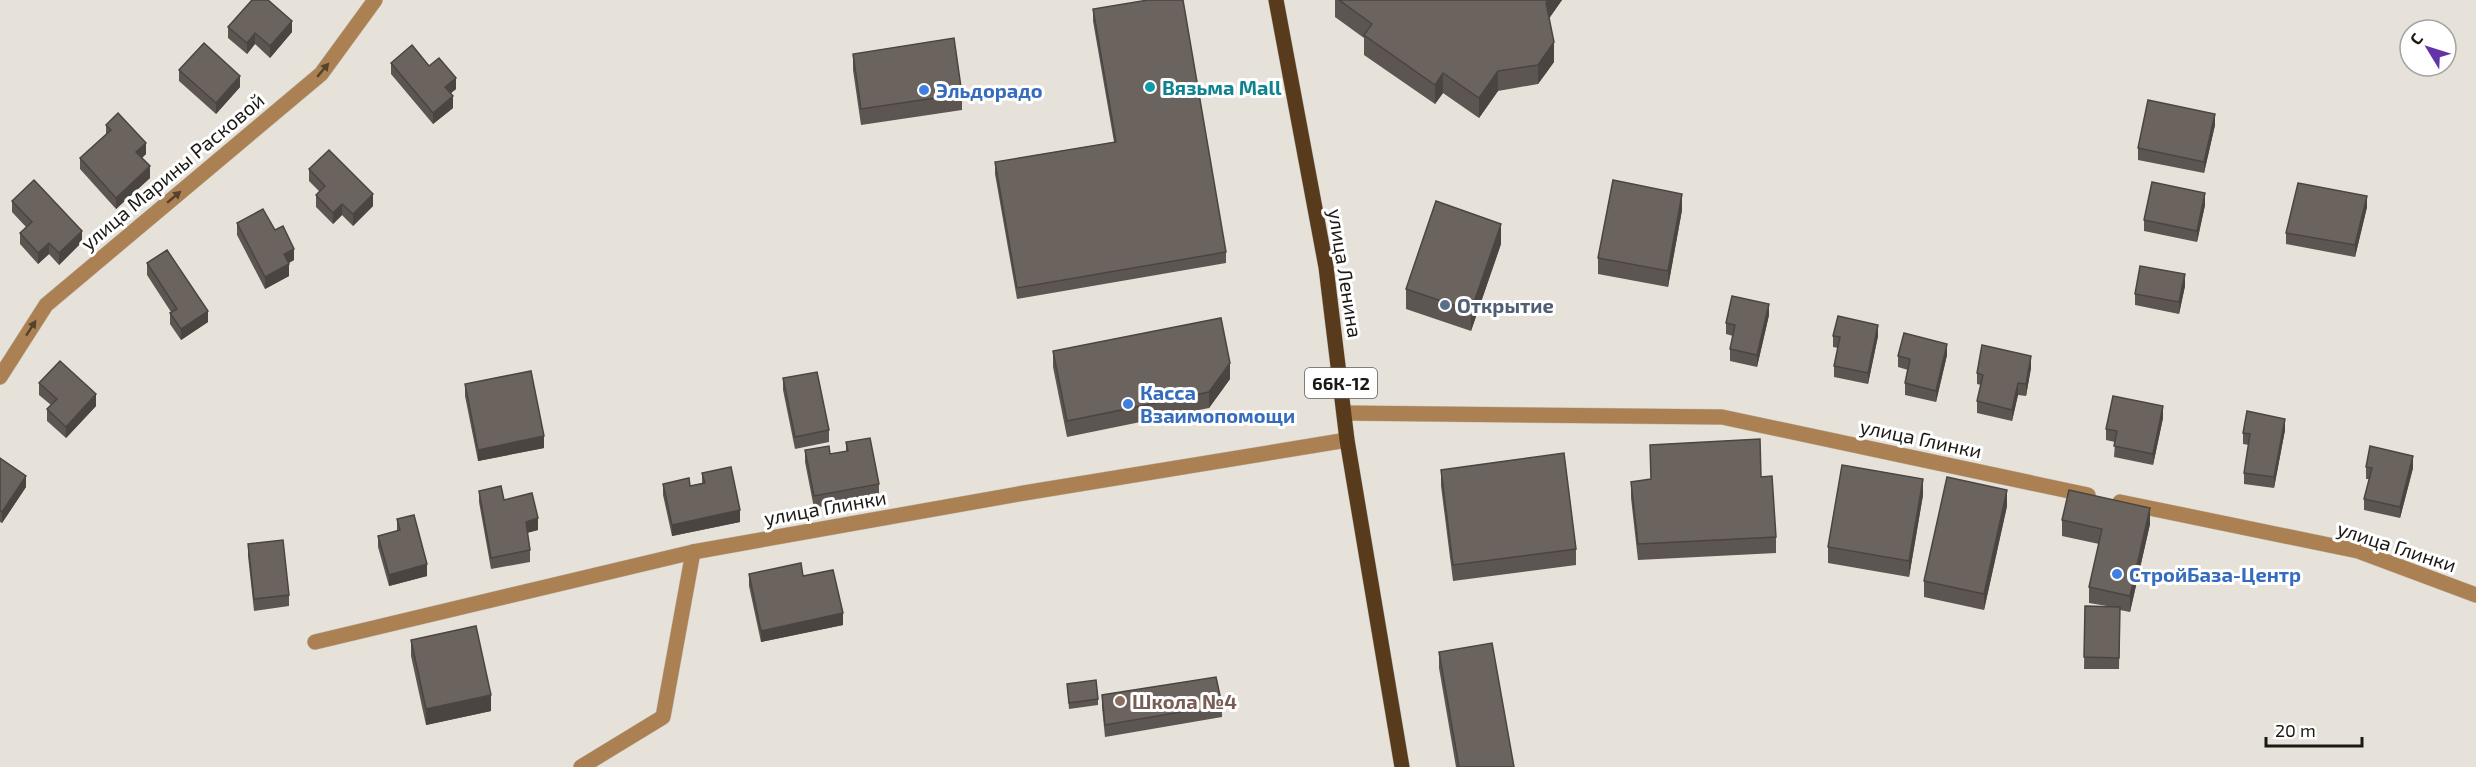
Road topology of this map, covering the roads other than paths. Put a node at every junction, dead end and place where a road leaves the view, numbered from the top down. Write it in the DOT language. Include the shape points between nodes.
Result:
graph roads {
  1 [pos="375,0"];
  2 [pos="1276,0"];
  3 [pos="0,377"];
  4 [pos="1345,413"];
  5 [pos="1347,440"];
  6 [pos="693,552"];
  7 [pos="2476,595"];
  8 [pos="315,642"];
  9 [pos="581,767"];
  10 [pos="1402,767"];
  3 -- 1 [label="street, улица Марины Расковой, one-way" via="46,304 321,74"];
  2 -- 4 [label="main road, улица Ленина / 66К-12" via="1326,267"];
  4 -- 5 [label="main road, улица Ленина / 66К-12"];
  4 -- 7 [label="street, улица Глинки" via="1722,417 2358,550"];
  5 -- 6 [label="street, улица Глинки"];
  5 -- 10 [label="main road, улица Ленина / 66К-12"];
  6 -- 8 [label="street, улица Глинки"];
  6 -- 9 [label="street" via="663,717"];
}
